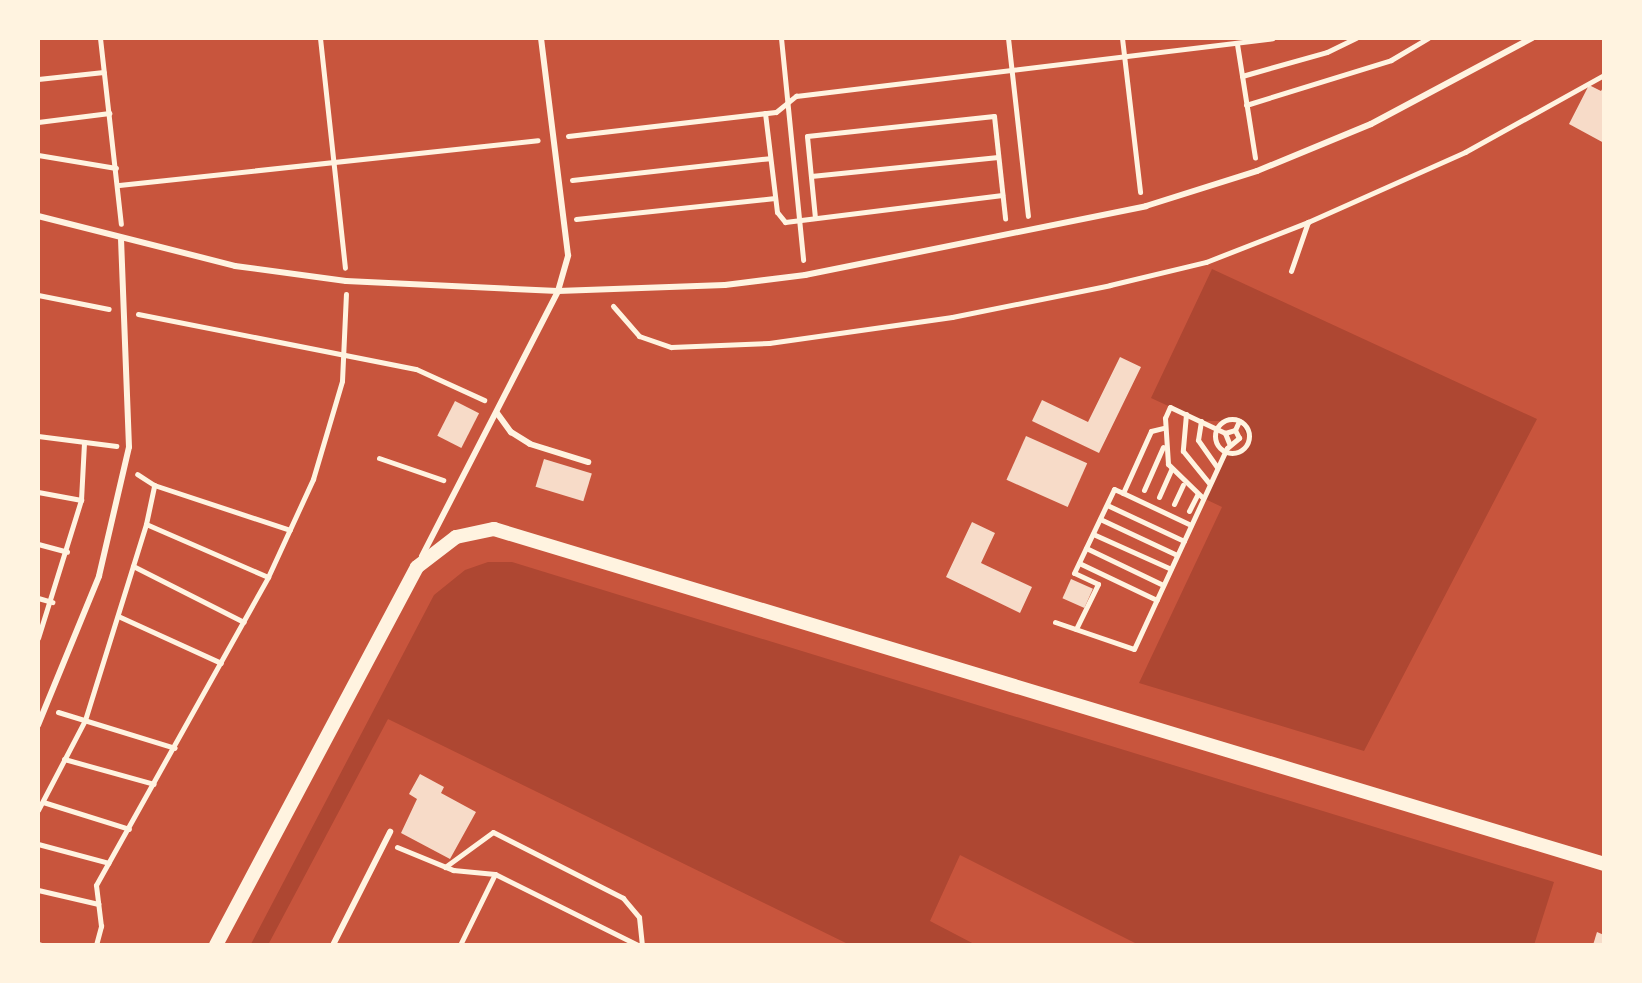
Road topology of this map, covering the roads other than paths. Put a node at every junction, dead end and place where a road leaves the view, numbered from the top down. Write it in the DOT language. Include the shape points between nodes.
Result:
graph roads {
  1 [pos="541,38"];
  2 [pos="1532,38"];
  3 [pos="38,216"];
  4 [pos="121,240"];
  5 [pos="558,291"];
  6 [pos="498,410"];
  7 [pos="588,462"];
  8 [pos="417,567"];
  9 [pos="38,725"];
  10 [pos="390,832"];
  11 [pos="1604,864"];
  12 [pos="216,945"];
  13 [pos="333,945"];
  1 -- 5 [label="lane" via="568,255"];
  2 -- 5 [label="lane" via="1371,124 1257,171 1142,207 805,275 725,285"];
  3 -- 4 [label="lane"];
  4 -- 5 [label="lane" via="235,266 346,281"];
  4 -- 9 [label="lane" via="129,447 99,576"];
  5 -- 6 [label="lane"];
  6 -- 7 [label="lane" via="511,432 530,444"];
  6 -- 8 [label="lane"];
  8 -- 11 [label="street" via="456,537 512,531"];
  8 -- 12 [label="street"];
  10 -- 13 [label="lane"];
}
